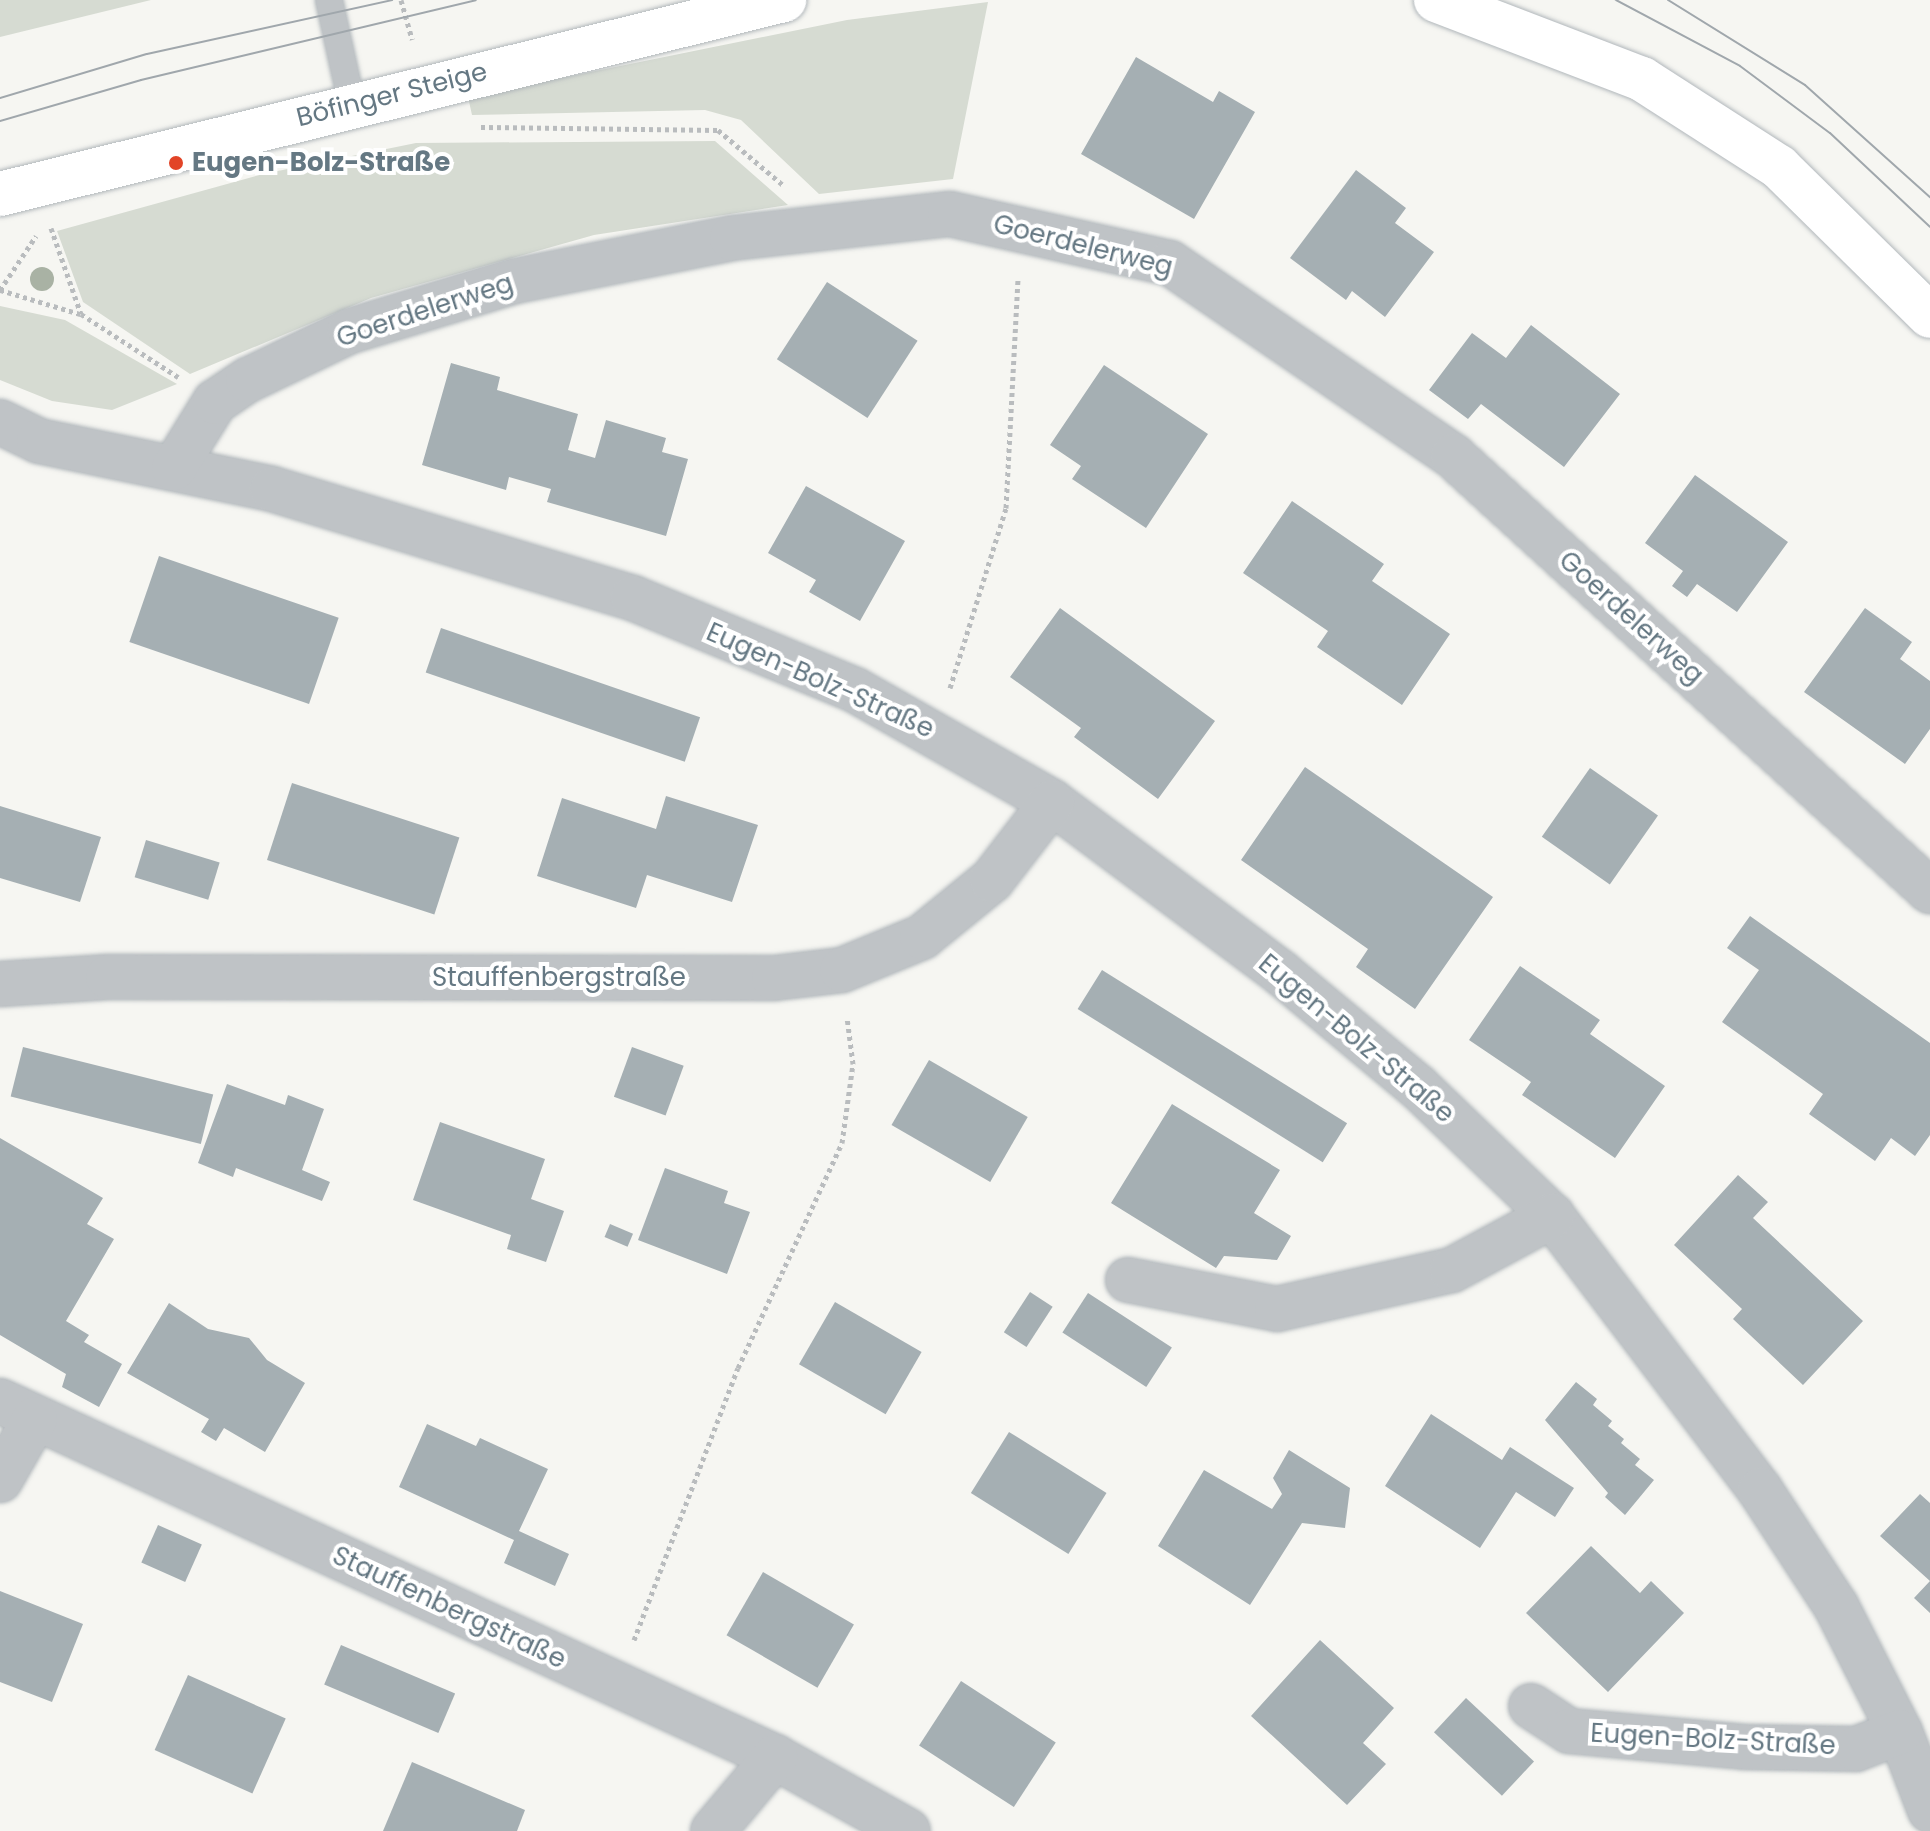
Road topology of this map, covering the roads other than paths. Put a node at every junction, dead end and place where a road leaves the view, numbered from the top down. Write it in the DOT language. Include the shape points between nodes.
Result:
graph roads {
  1 [pos="329,0"];
  2 [pos="784,0"];
  3 [pos="1436,0"];
  4 [pos="352,105"];
  5 [pos="0,194"];
  6 [pos="1930,316"];
  7 [pos="0,422"];
  8 [pos="174,468"];
  9 [pos="1052,802"];
  10 [pos="1930,891"];
  11 [pos="0,984"];
  12 [pos="1552,1216"];
  13 [pos="1128,1280"];
  14 [pos="18,1410"];
  15 [pos="0,1480"];
  16 [pos="1531,1706"];
  17 [pos="1900,1732"];
  18 [pos="775,1757"];
  19 [pos="1930,1810"];
  20 [pos="713,1831"];
  21 [pos="908,1831"];
  1 -- 4 [label="lane"];
  2 -- 4 [label="street, Böfinger Steige"];
  3 -- 6 [label="street" via="1642,79 1779,167"];
  4 -- 5 [label="street, Böfinger Steige"];
  7 -- 8 [label="street, Eugen-Bolz-Straße" via="39,441"];
  8 -- 9 [label="street, Eugen-Bolz-Straße" via="272,489 633,598 855,690"];
  8 -- 10 [label="street, Goerdelerweg" via="215,402 350,331 515,281 814,227 950,214 1170,263 1453,456"];
  9 -- 11 [label="street, Stauffenbergstraße" via="992,880 922,937 842,970 774,978 108,977"];
  9 -- 12 [label="street, Eugen-Bolz-Straße" via="1281,973 1418,1087"];
  12 -- 13 [label="street" via="1452,1270 1277,1309"];
  12 -- 17 [label="street, Eugen-Bolz-Straße" via="1760,1490 1836,1606"];
  14 -- 15 [label="street, Stauffenbergstraße"];
  14 -- 18 [label="street, Stauffenbergstraße"];
  16 -- 17 [label="street, Eugen-Bolz-Straße" via="1569,1731 1744,1747 1856,1749"];
  17 -- 19 [label="street, Eugen-Bolz-Straße"];
  18 -- 20 [label="street"];
  18 -- 21 [label="street, Stauffenbergstraße"];
}
